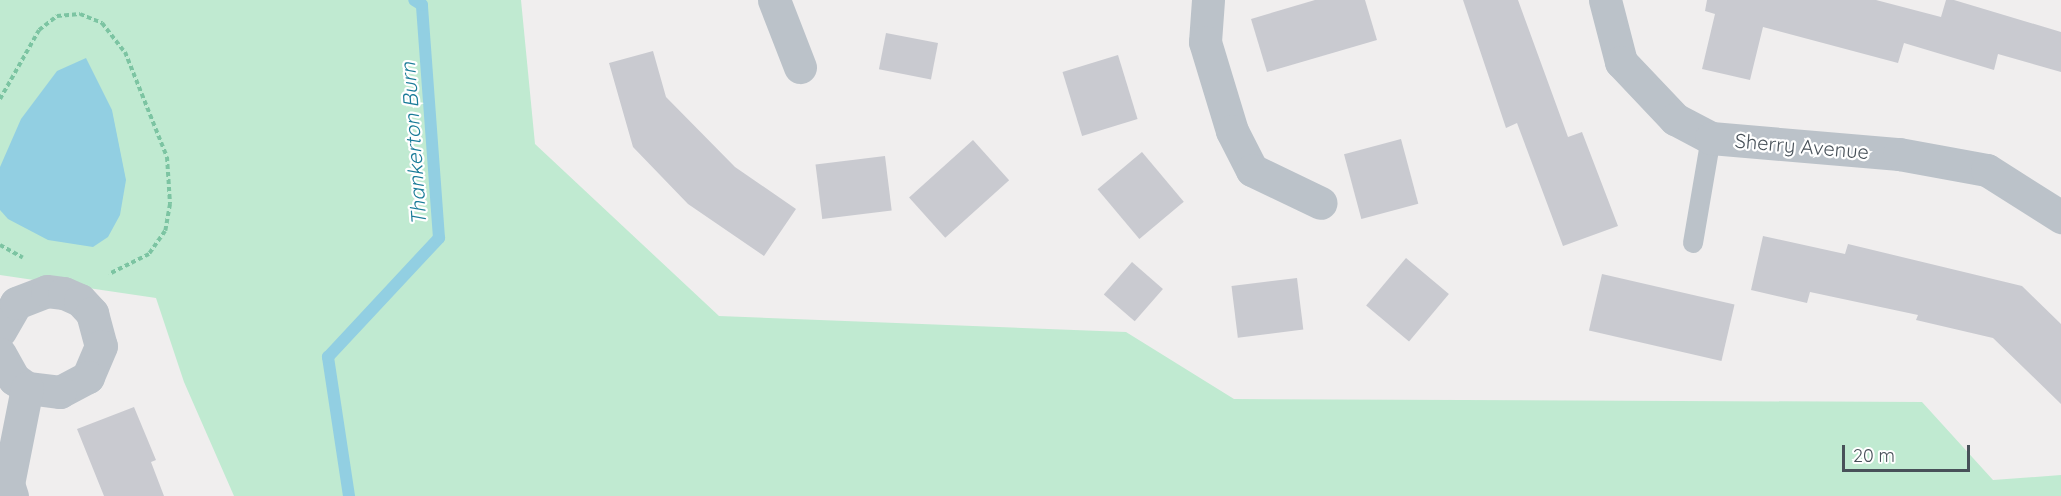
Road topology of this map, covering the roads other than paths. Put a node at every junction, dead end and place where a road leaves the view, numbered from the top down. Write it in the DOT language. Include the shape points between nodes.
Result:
graph roads {
  1 [pos="774,0"];
  2 [pos="1208,0"];
  3 [pos="1605,0"];
  4 [pos="800,67"];
  5 [pos="1711,138"];
  6 [pos="1322,203"];
  7 [pos="2061,217"];
  8 [pos="1694,243"];
  9 [pos="0,331"];
  10 [pos="0,354"];
  11 [pos="27,388"];
  12 [pos="12,496"];
  1 -- 4 [label="street"];
  2 -- 6 [label="street" via="1205,42 1232,131 1252,170"];
  3 -- 5 [label="street, Sherry Avenue" via="1621,62 1675,119"];
  5 -- 7 [label="street, Sherry Avenue" via="1899,154 1986,170"];
  5 -- 8 [label="lane"];
  9 -- 11 [label="street" via="16,303 47,291 68,295 92,313 99,328 97,363 75,387 43,393"];
  10 -- 11 [label="street" via="14,379"];
  11 -- 12 [label="street" via="8,484"];
}
